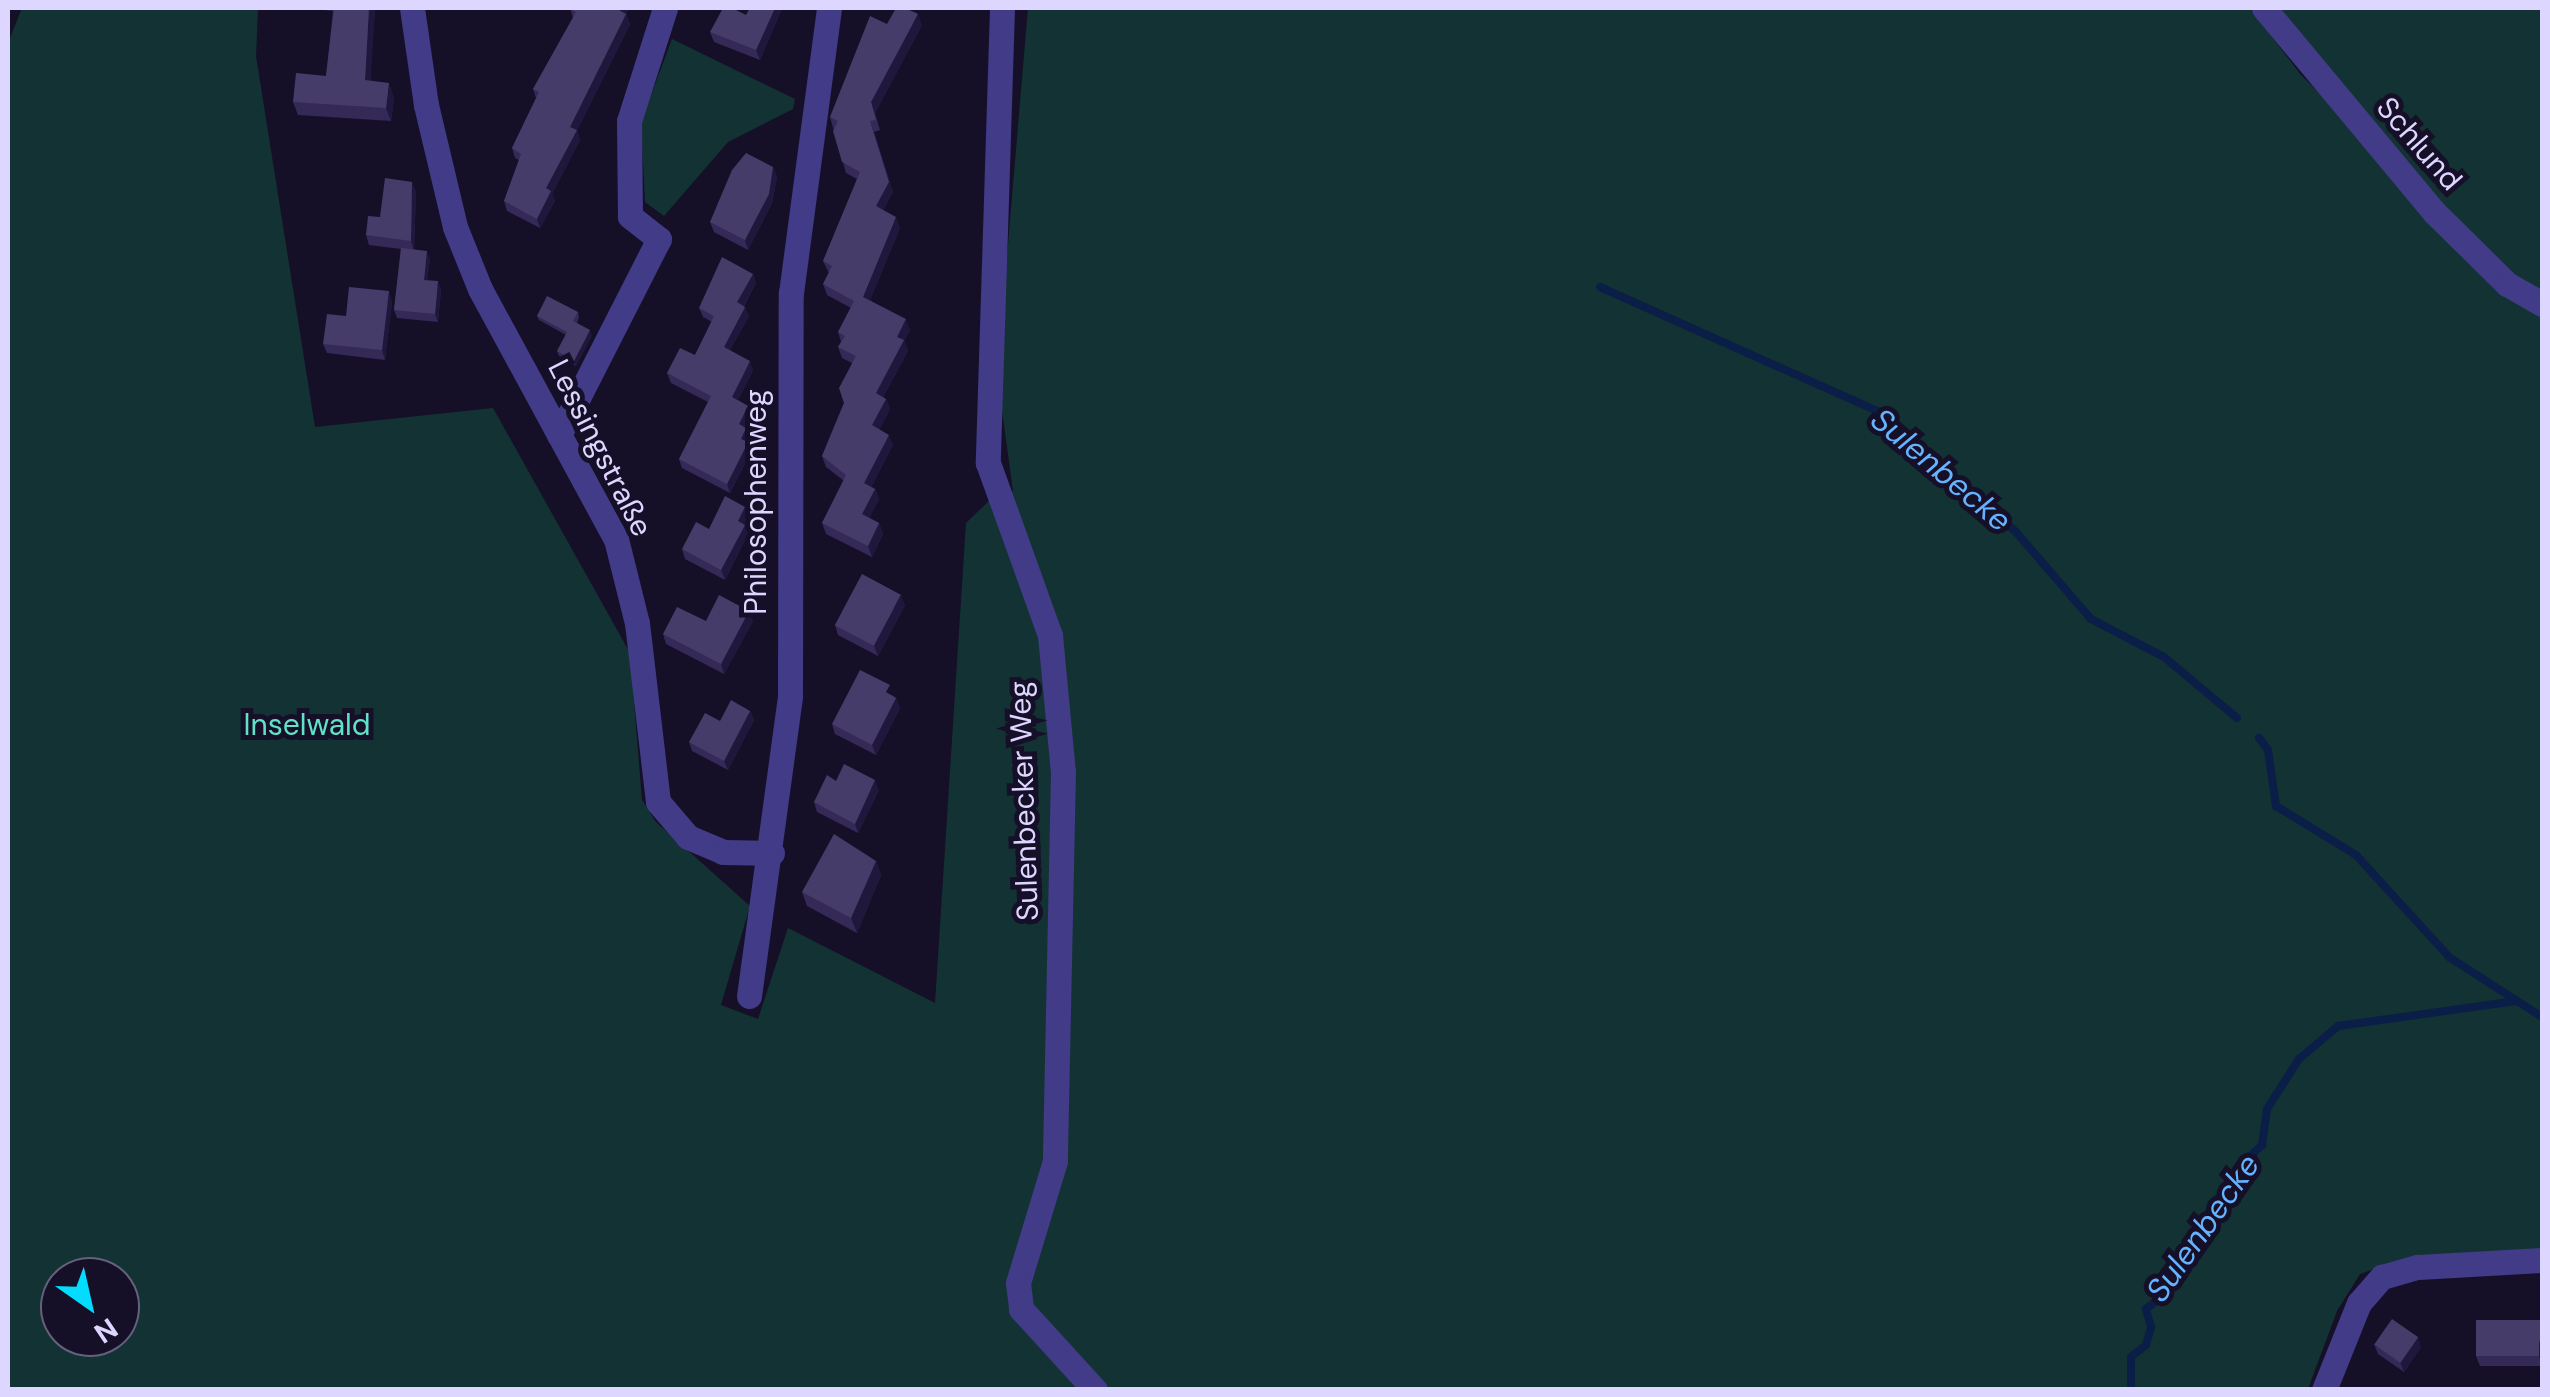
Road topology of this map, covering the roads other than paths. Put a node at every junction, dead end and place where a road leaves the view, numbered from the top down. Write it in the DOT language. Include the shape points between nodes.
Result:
graph roads {
  1 [pos="412,8"];
  2 [pos="665,8"];
  3 [pos="829,8"];
  4 [pos="1002,8"];
  5 [pos="2264,8"];
  6 [pos="2542,304"];
  7 [pos="560,435"];
  8 [pos="772,852"];
  9 [pos="749,996"];
  10 [pos="2542,1260"];
  11 [pos="1095,1390"];
  12 [pos="2324,1390"];
  1 -- 7 [label="street, Lessingstraße" via="426,105 455,226 480,289"];
  2 -- 7 [label="street" via="629,121 630,216 659,239"];
  3 -- 8 [label="street, Philosophenweg" via="790,293 790,696"];
  4 -- 11 [label="street, Sulenbecker Weg" via="988,464 1050,634 1062,772 1055,1161 1018,1283 1021,1309"];
  5 -- 6 [label="street, Schlund" via="2434,212 2507,284"];
  7 -- 8 [label="street, Lessingstraße" via="616,539 637,623 658,802 688,837 723,852"];
  8 -- 9 [label="street, Philosophenweg"];
  10 -- 12 [label="street" via="2418,1268 2382,1277 2359,1303"];
}
